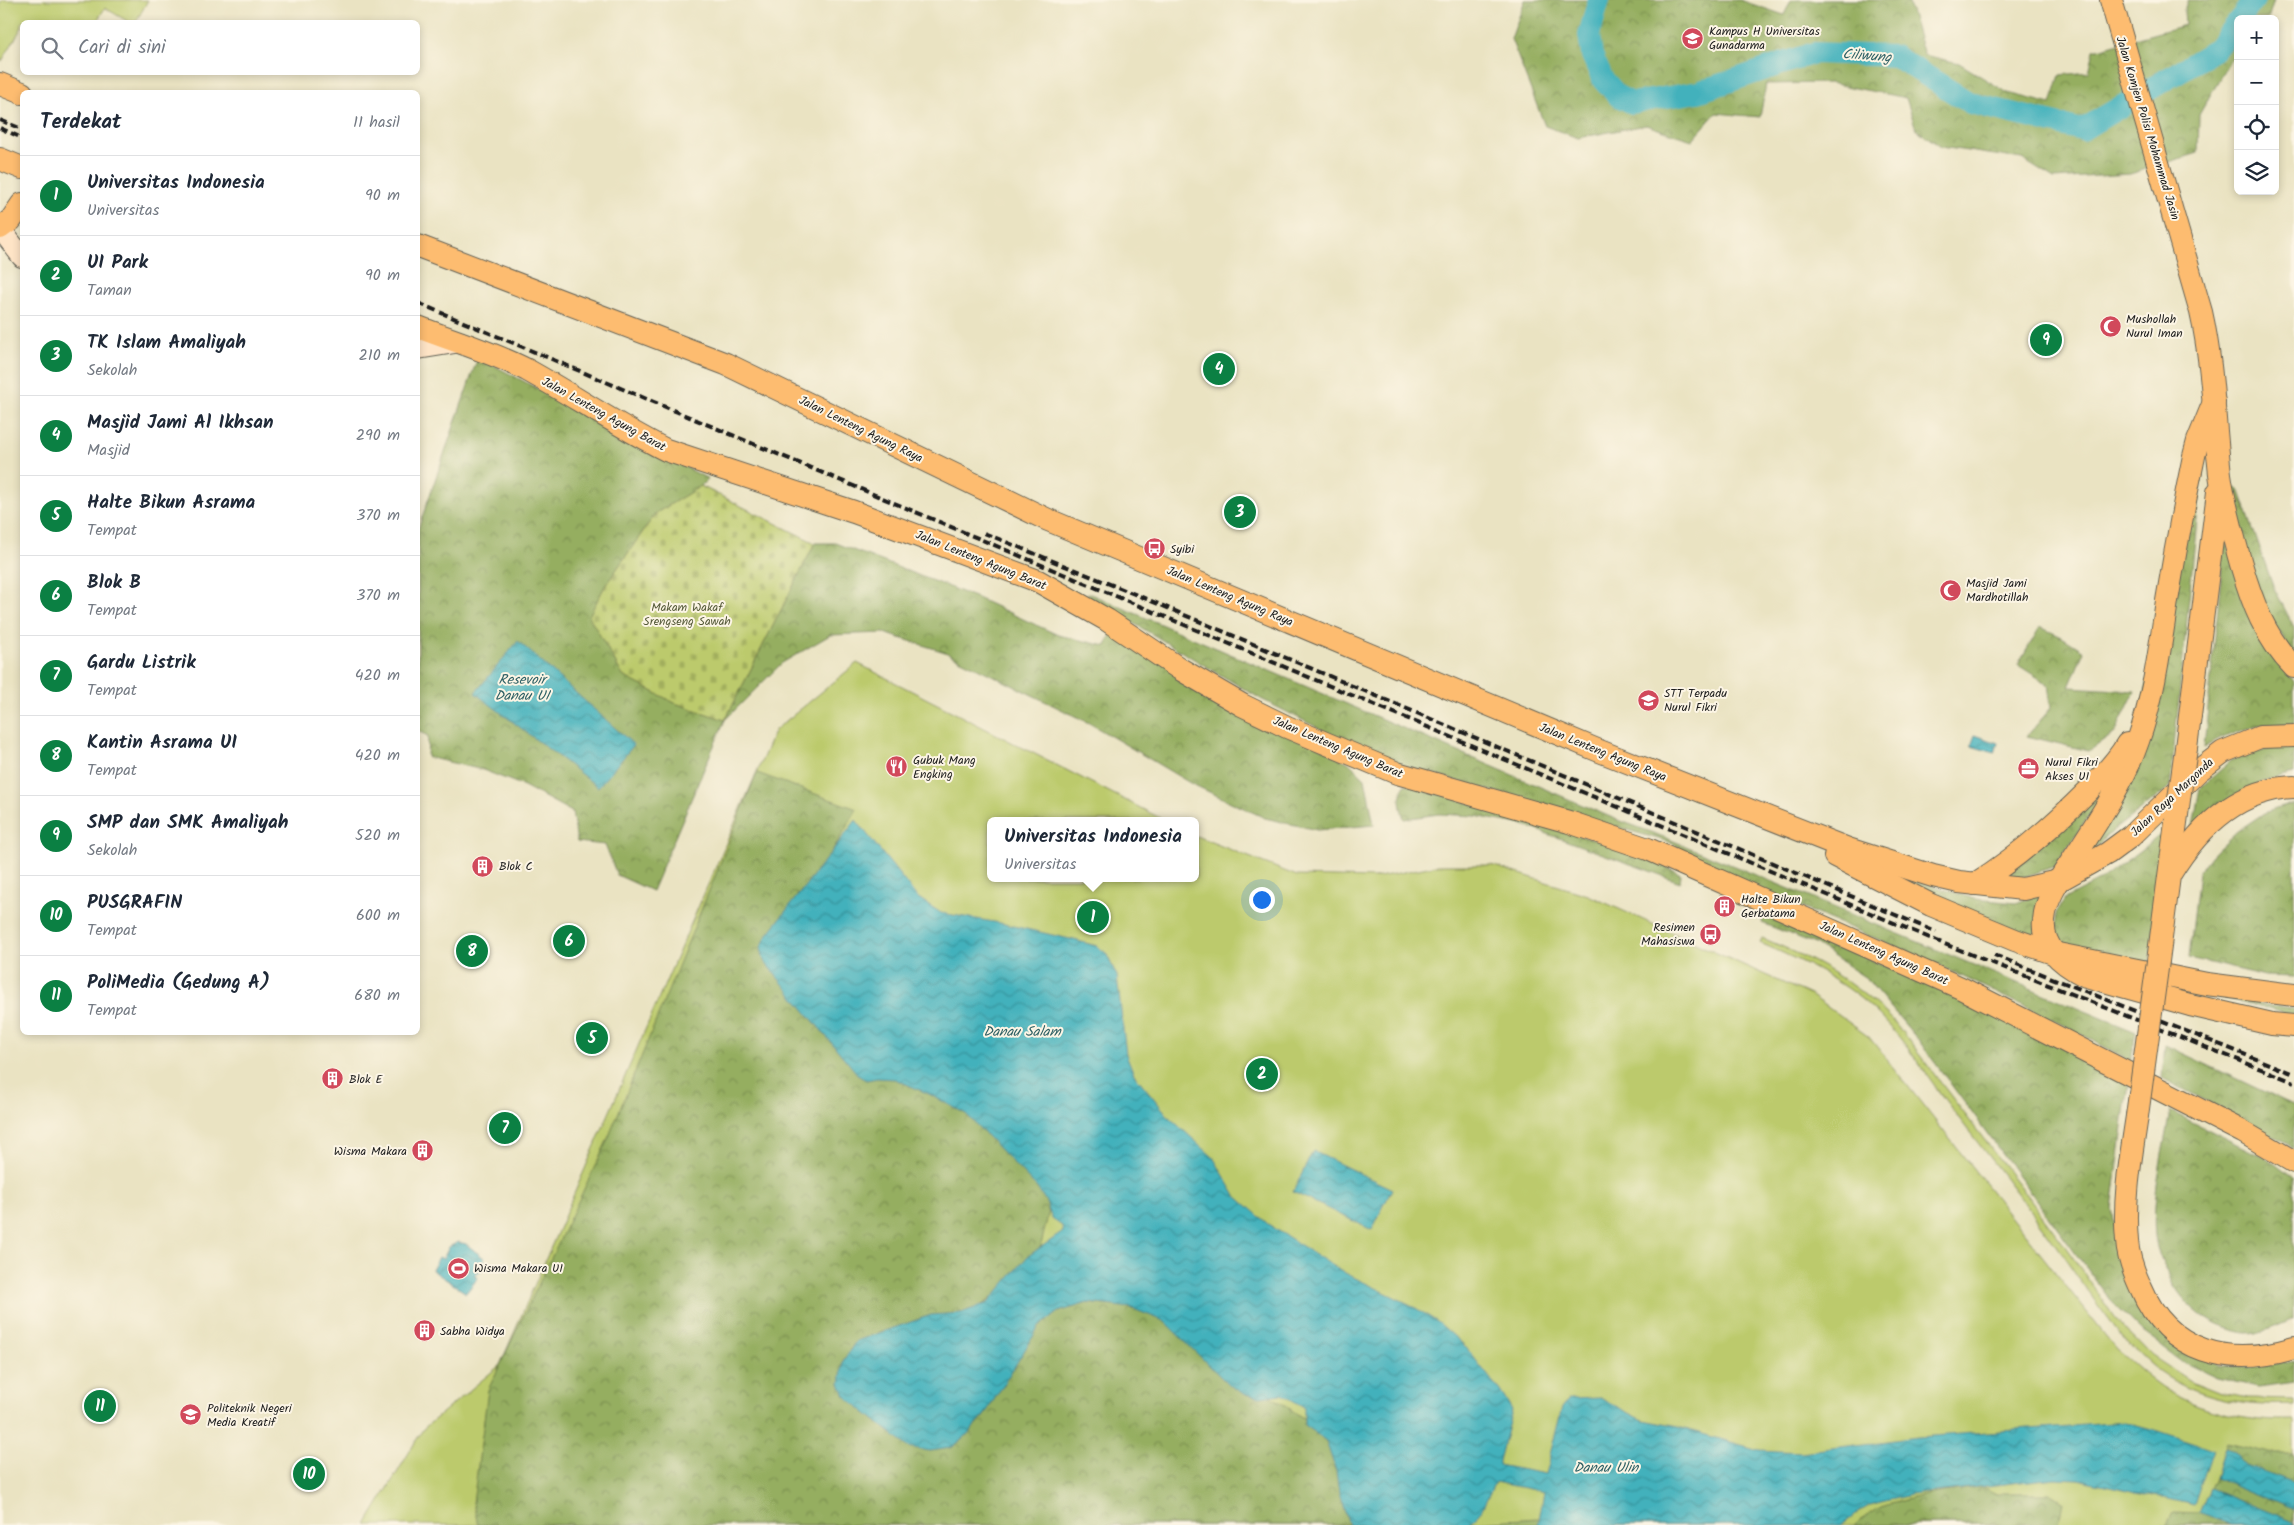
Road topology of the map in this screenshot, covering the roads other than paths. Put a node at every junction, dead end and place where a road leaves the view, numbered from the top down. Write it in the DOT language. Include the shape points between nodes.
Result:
graph roads {
  1 [pos="2111,0"];
  2 [pos="0,159"];
  3 [pos="20,167"];
  4 [pos="20,207"];
  5 [pos="0,228"];
  6 [pos="420,247"];
  7 [pos="20,254"];
  8 [pos="420,328"];
  9 [pos="461,342"];
  10 [pos="420,349"];
  11 [pos="2214,402"];
  12 [pos="2220,476"];
  13 [pos="2160,650"];
  14 [pos="2294,667"];
  15 [pos="2294,736"];
  16 [pos="2294,787"];
  17 [pos="1734,806"];
  18 [pos="2170,874"];
  19 [pos="2058,882"];
  20 [pos="1975,884"];
  21 [pos="2053,953"];
  22 [pos="2294,996"];
  23 [pos="2294,1026"];
  24 [pos="2294,1162"];
  25 [pos="2289,1348"];
  1 -- 11 [label="main road, Jalan Komjen Polisi Mohammad Jasin" via="2201,312"];
  2 -- 3 [label="main road"];
  4 -- 5 [label="main road"];
  5 -- 7 [label="main road"];
  6 -- 17 [label="main road, Jalan Lenteng Agung Raya" via="726,364 1046,519"];
  8 -- 9 [label="main road"];
  9 -- 10 [label="main road"];
  9 -- 24 [label="main road, Jalan Lenteng Agung Barat" via="528,371 666,450 854,512 1038,581 1107,620 1180,669 1242,705 1305,735 1397,773 1569,822 1648,849 1910,964 2243,1132"];
  11 -- 12 [label="main road"];
  11 -- 13 [label="main road" via="2194,456"];
  12 -- 14 [label="main road" via="2242,566 2260,620"];
  12 -- 18 [label="main road, bridge"];
  13 -- 19 [label="main road" via="2146,714 2132,756 2105,808"];
  13 -- 20 [label="main road" via="2132,736 2112,766 2038,839"];
  15 -- 19 [label="main road, Jalan Raya Margonda" via="2260,737 2215,756 2131,836"];
  16 -- 18 [label="main road" via="2253,795 2223,812 2197,836"];
  17 -- 20 [label="main road, Jalan Lenteng Agung Raya" via="1775,818 1848,849 1933,876"];
  17 -- 21 [label="main road" via="1932,905"];
  18 -- 25 [label="main road, bridge" via="2126,1208 2127,1243 2133,1269 2149,1305 2180,1338 2201,1350 2235,1357 2258,1356"];
  19 -- 20 [label="main road, Jalan Lenteng Agung Raya" via="2023,889"];
  19 -- 21 [label="main road" via="2047,905 2044,922 2045,938"];
  21 -- 22 [label="main road" via="2190,981"];
  21 -- 23 [label="main road" via="2078,972 2113,985 2237,1016"];
}
